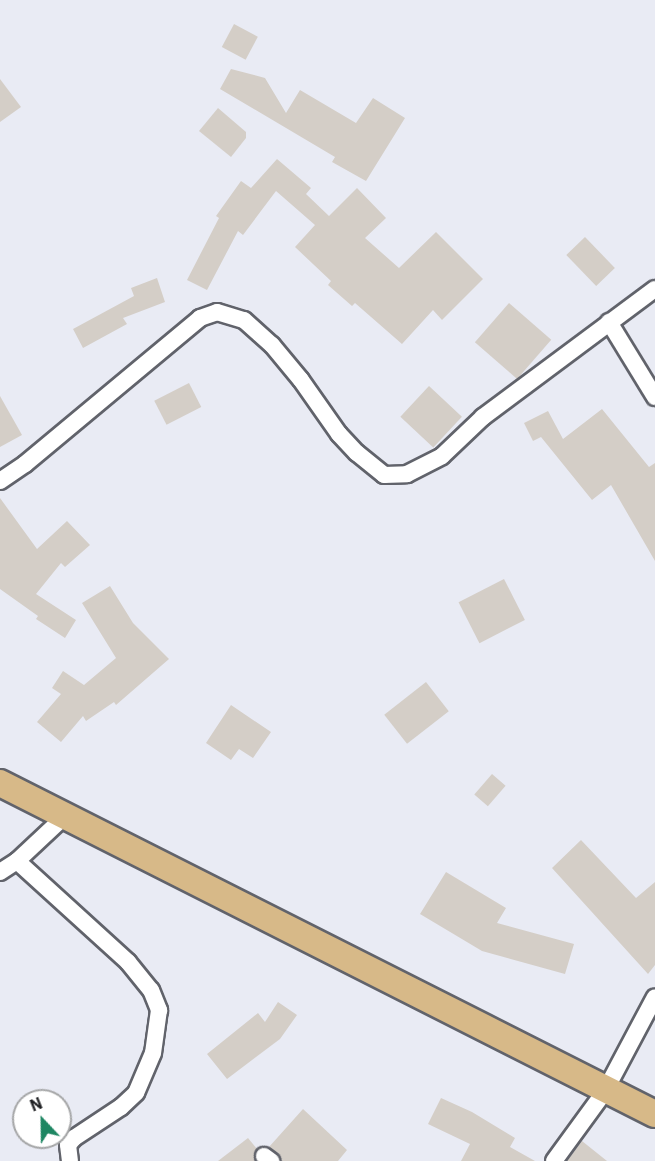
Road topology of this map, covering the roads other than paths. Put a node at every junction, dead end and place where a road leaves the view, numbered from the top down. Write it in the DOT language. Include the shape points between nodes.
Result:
graph roads {
  1 [pos="655,289"];
  2 [pos="609,322"];
  3 [pos="655,397"];
  4 [pos="0,481"];
  5 [pos="0,783"];
  6 [pos="64,817"];
  7 [pos="16,861"];
  8 [pos="0,872"];
  9 [pos="655,997"];
  10 [pos="605,1090"];
  11 [pos="655,1114"];
  12 [pos="70,1161"];
  13 [pos="554,1161"];
  1 -- 2 [label="street"];
  2 -- 3 [label="street"];
  2 -- 4 [label="street" via="483,417 442,456 407,474 384,475 339,434 272,345 244,320 217,312 200,318"];
  5 -- 6 [label="main road"];
  6 -- 7 [label="street"];
  6 -- 10 [label="main road"];
  7 -- 8 [label="street"];
  7 -- 12 [label="street" via="128,962 151,990 159,1010 153,1053 136,1093 74,1138 68,1145"];
  9 -- 10 [label="street"];
  10 -- 11 [label="main road"];
  10 -- 13 [label="street"];
}
